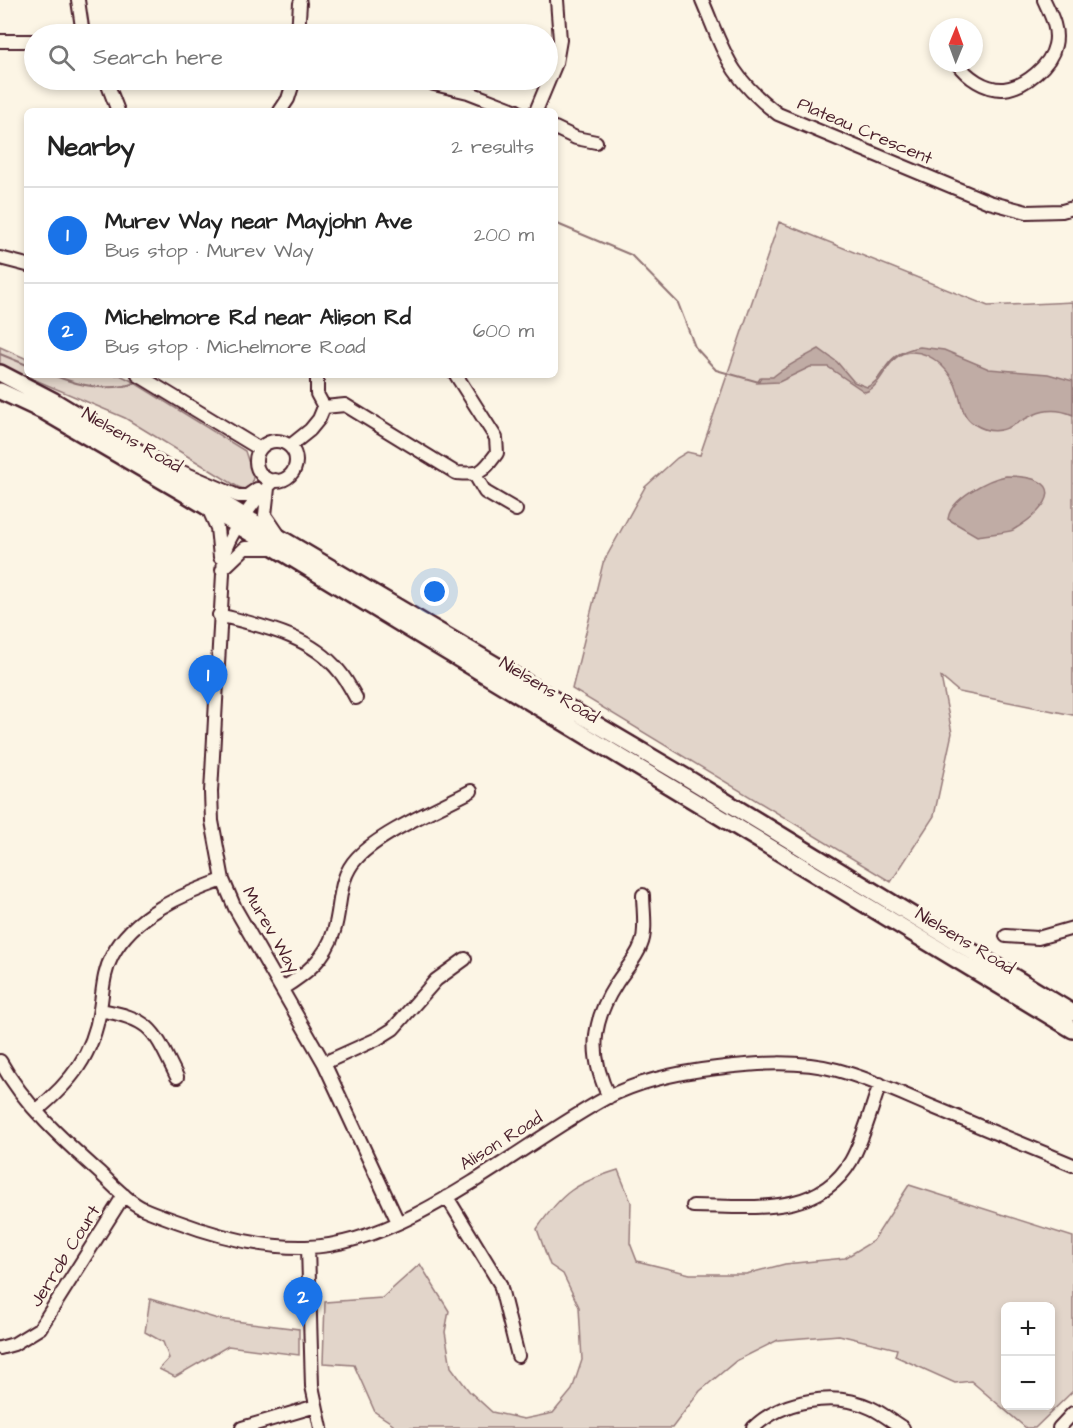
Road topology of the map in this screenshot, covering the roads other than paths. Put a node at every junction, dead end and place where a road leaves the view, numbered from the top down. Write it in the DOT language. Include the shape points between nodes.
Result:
graph roads {
  1 [pos="78,0"];
  2 [pos="557,0"];
  3 [pos="702,0"];
  4 [pos="1044,0"];
  5 [pos="300,3"];
  6 [pos="82,24"];
  7 [pos="299,24"];
  8 [pos="0,41"];
  9 [pos="24,41"];
  10 [pos="558,52"];
  11 [pos="963,72"];
  12 [pos="110,90"];
  13 [pos="291,90"];
  14 [pos="460,90"];
  15 [pos="545,90"];
  16 [pos="117,108"];
  17 [pos="282,108"];
  18 [pos="509,108"];
  19 [pos="537,108"];
  20 [pos="558,129"];
  21 [pos="596,142"];
  22 [pos="1073,208"];
  23 [pos="0,258"];
  24 [pos="24,264"];
  25 [pos="0,373"];
  26 [pos="142,378"];
  27 [pos="317,378"];
  28 [pos="458,378"];
  29 [pos="0,391"];
  30 [pos="324,406"];
  31 [pos="290,446"];
  32 [pos="260,449"];
  33 [pos="152,460"];
  34 [pos="475,475"];
  35 [pos="267,485"];
  36 [pos="209,510"];
  37 [pos="516,510"];
  38 [pos="242,519"];
  39 [pos="277,544"];
  40 [pos="222,570"];
  41 [pos="219,615"];
  42 [pos="356,698"];
  43 [pos="471,791"];
  44 [pos="223,880"];
  45 [pos="643,895"];
  46 [pos="1073,928"];
  47 [pos="1006,936"];
  48 [pos="465,959"];
  49 [pos="284,988"];
  50 [pos="100,1010"];
  51 [pos="1073,1013"];
  52 [pos="1073,1030"];
  53 [pos="0,1061"];
  54 [pos="324,1063"];
  55 [pos="177,1077"];
  56 [pos="880,1084"];
  57 [pos="609,1097"];
  58 [pos="36,1111"];
  59 [pos="1073,1165"];
  60 [pos="124,1195"];
  61 [pos="447,1197"];
  62 [pos="693,1206"];
  63 [pos="398,1222"];
  64 [pos="308,1247"];
  65 [pos="0,1348"];
  66 [pos="518,1356"];
  67 [pos="316,1406"];
  68 [pos="1073,1413"];
  69 [pos="242,1428"];
  70 [pos="321,1428"];
  71 [pos="753,1428"];
  72 [pos="902,1428"];
  73 [pos="1059,1428"];
  1 -- 6 [label="street"];
  2 -- 10 [label="street"];
  3 -- 22 [label="street, Plateau Crescent" via="730,67 750,92 778,114 989,202 1027,212"];
  4 -- 11 [label="street" via="1054,22 1056,44 1046,65 1026,81 1004,89 986,85"];
  5 -- 7 [label="street"];
  8 -- 9 [label="street"];
  12 -- 16 [label="street"];
  13 -- 17 [label="street"];
  14 -- 18 [label="street"];
  15 -- 19 [label="street"];
  20 -- 21 [label="street"];
  23 -- 24 [label="street"];
  25 -- 33 [label="main road, Nielsens Road"];
  26 -- 32 [label="street"];
  27 -- 30 [label="street"];
  28 -- 34 [label="street" via="496,438 497,453"];
  29 -- 36 [label="main road, Nielsens Road" via="45,412"];
  30 -- 31 [label="street" via="310,430"];
  30 -- 34 [label="street" via="345,405 456,473"];
  31 -- 32 [label="street" via="273,441"];
  31 -- 35 [label="street" via="295,454 295,468 288,476"];
  32 -- 35 [label="street" via="256,463"];
  33 -- 35 [label="street" via="238,496 247,496"];
  33 -- 38 [label="main road, Nielsens Road"];
  34 -- 37 [label="street" via="485,492"];
  35 -- 38 [label="street, Murev Way"];
  35 -- 39 [label="street" via="265,515"];
  36 -- 38 [label="main road, Nielsens Road"];
  36 -- 40 [label="street" via="217,528"];
  38 -- 39 [label="main road, Nielsens Road"];
  38 -- 40 [label="street, Murev Way" via="227,544"];
  39 -- 40 [label="street" via="245,548"];
  39 -- 51 [label="main road, Nielsens Road" via="684,776"];
  39 -- 52 [label="main road, Nielsens Road"];
  40 -- 41 [label="street, Murev Way"];
  41 -- 42 [label="street" via="277,630 312,647 339,670"];
  41 -- 44 [label="street, Murev Way" via="211,807"];
  43 -- 49 [label="street" via="376,842 356,858 343,879 334,931 320,960"];
  44 -- 49 [label="street, Murev Way" via="235,908"];
  44 -- 50 [label="street" via="169,903 123,940 106,971"];
  45 -- 57 [label="street" via="642,944 600,1017 594,1052 597,1073"];
  46 -- 47 [label="street" via="1038,939"];
  48 -- 54 [label="street" via="436,980 393,1029"];
  49 -- 54 [label="street, Murev Way"];
  50 -- 55 [label="street" via="143,1022 157,1038"];
  50 -- 58 [label="street" via="91,1046 81,1065"];
  53 -- 58 [label="street, Alison Road"];
  54 -- 63 [label="street, Murev Way"];
  56 -- 57 [label="street, Alison Road" via="801,1064 754,1064 657,1080"];
  56 -- 59 [label="street, Alison Road"];
  56 -- 62 [label="street" via="852,1160 839,1178 816,1197 783,1206"];
  57 -- 61 [label="street, Alison Road"];
  58 -- 60 [label="street, Alison Road"];
  60 -- 64 [label="street, Alison Road" via="141,1208 201,1230 256,1243"];
  60 -- 65 [label="street, Jerrob Court" via="40,1328"];
  61 -- 63 [label="street, Alison Road"];
  61 -- 66 [label="street" via="500,1284"];
  63 -- 64 [label="street, Alison Road" via="356,1239"];
  64 -- 67 [label="street"];
  67 -- 69 [label="street"];
  67 -- 70 [label="street"];
  68 -- 73 [label="street"];
  71 -- 72 [label="street" via="764,1418 799,1402 837,1400 870,1407"];
}
